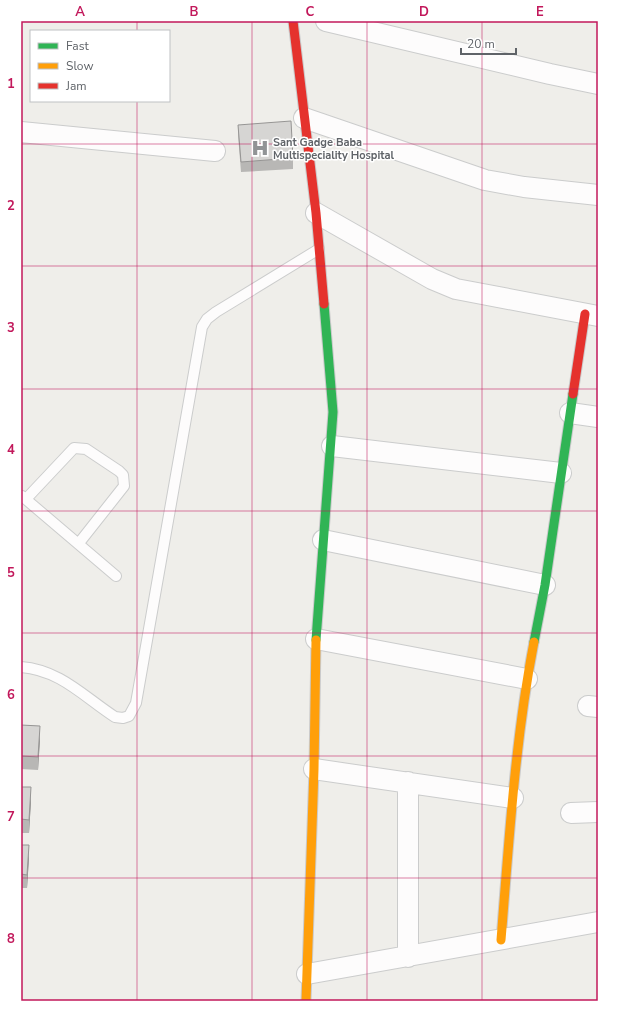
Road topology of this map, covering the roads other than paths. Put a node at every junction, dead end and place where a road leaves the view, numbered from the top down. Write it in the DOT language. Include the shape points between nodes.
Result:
graph roads {
  1 [pos="293,21"];
  2 [pos="326,21"];
  3 [pos="598,84"];
  4 [pos="304,118"];
  5 [pos="21,132"];
  6 [pos="215,151"];
  7 [pos="598,195"];
  8 [pos="316,213"];
  9 [pos="319,249"];
  10 [pos="591,315"];
  11 [pos="570,413"];
  12 [pos="598,417"];
  13 [pos="332,446"];
  14 [pos="561,473"];
  15 [pos="23,497"];
  16 [pos="323,540"];
  17 [pos="79,543"];
  18 [pos="116,576"];
  19 [pos="545,585"];
  20 [pos="316,639"];
  21 [pos="21,667"];
  22 [pos="527,679"];
  23 [pos="314,769"];
  24 [pos="408,782"];
  25 [pos="513,798"];
  26 [pos="598,812"];
  27 [pos="571,813"];
  28 [pos="598,922"];
  29 [pos="501,940"];
  30 [pos="408,957"];
  31 [pos="306,974"];
  32 [pos="306,1001"];
  1 -- 4 [label="street"];
  2 -- 3 [label="street"];
  4 -- 7 [label="street" via="485,180"];
  4 -- 8 [label="street"];
  5 -- 6 [label="street"];
  8 -- 9 [label="street"];
  8 -- 10 [label="street" via="456,290"];
  9 -- 13 [label="street" via="333,412"];
  9 -- 21 [label="lane" via="216,312 202,327 136,703 129,716 115,717 54,675"];
  10 -- 11 [label="street"];
  11 -- 12 [label="street"];
  11 -- 14 [label="street"];
  13 -- 14 [label="street"];
  13 -- 16 [label="street"];
  14 -- 19 [label="street"];
  15 -- 17 [label="lane"];
  15 -- 17 [label="lane" via="74,448 86,449 119,471 123,475 124,486"];
  16 -- 19 [label="street"];
  16 -- 20 [label="street"];
  17 -- 18 [label="lane"];
  19 -- 22 [label="street"];
  20 -- 22 [label="street"];
  20 -- 23 [label="street"];
  22 -- 25 [label="street"];
  23 -- 24 [label="street"];
  23 -- 31 [label="street"];
  24 -- 25 [label="street"];
  24 -- 30 [label="street"];
  25 -- 29 [label="street"];
  26 -- 27 [label="street"];
  28 -- 29 [label="street"];
  29 -- 30 [label="street"];
  30 -- 31 [label="street"];
  31 -- 32 [label="street"];
}
